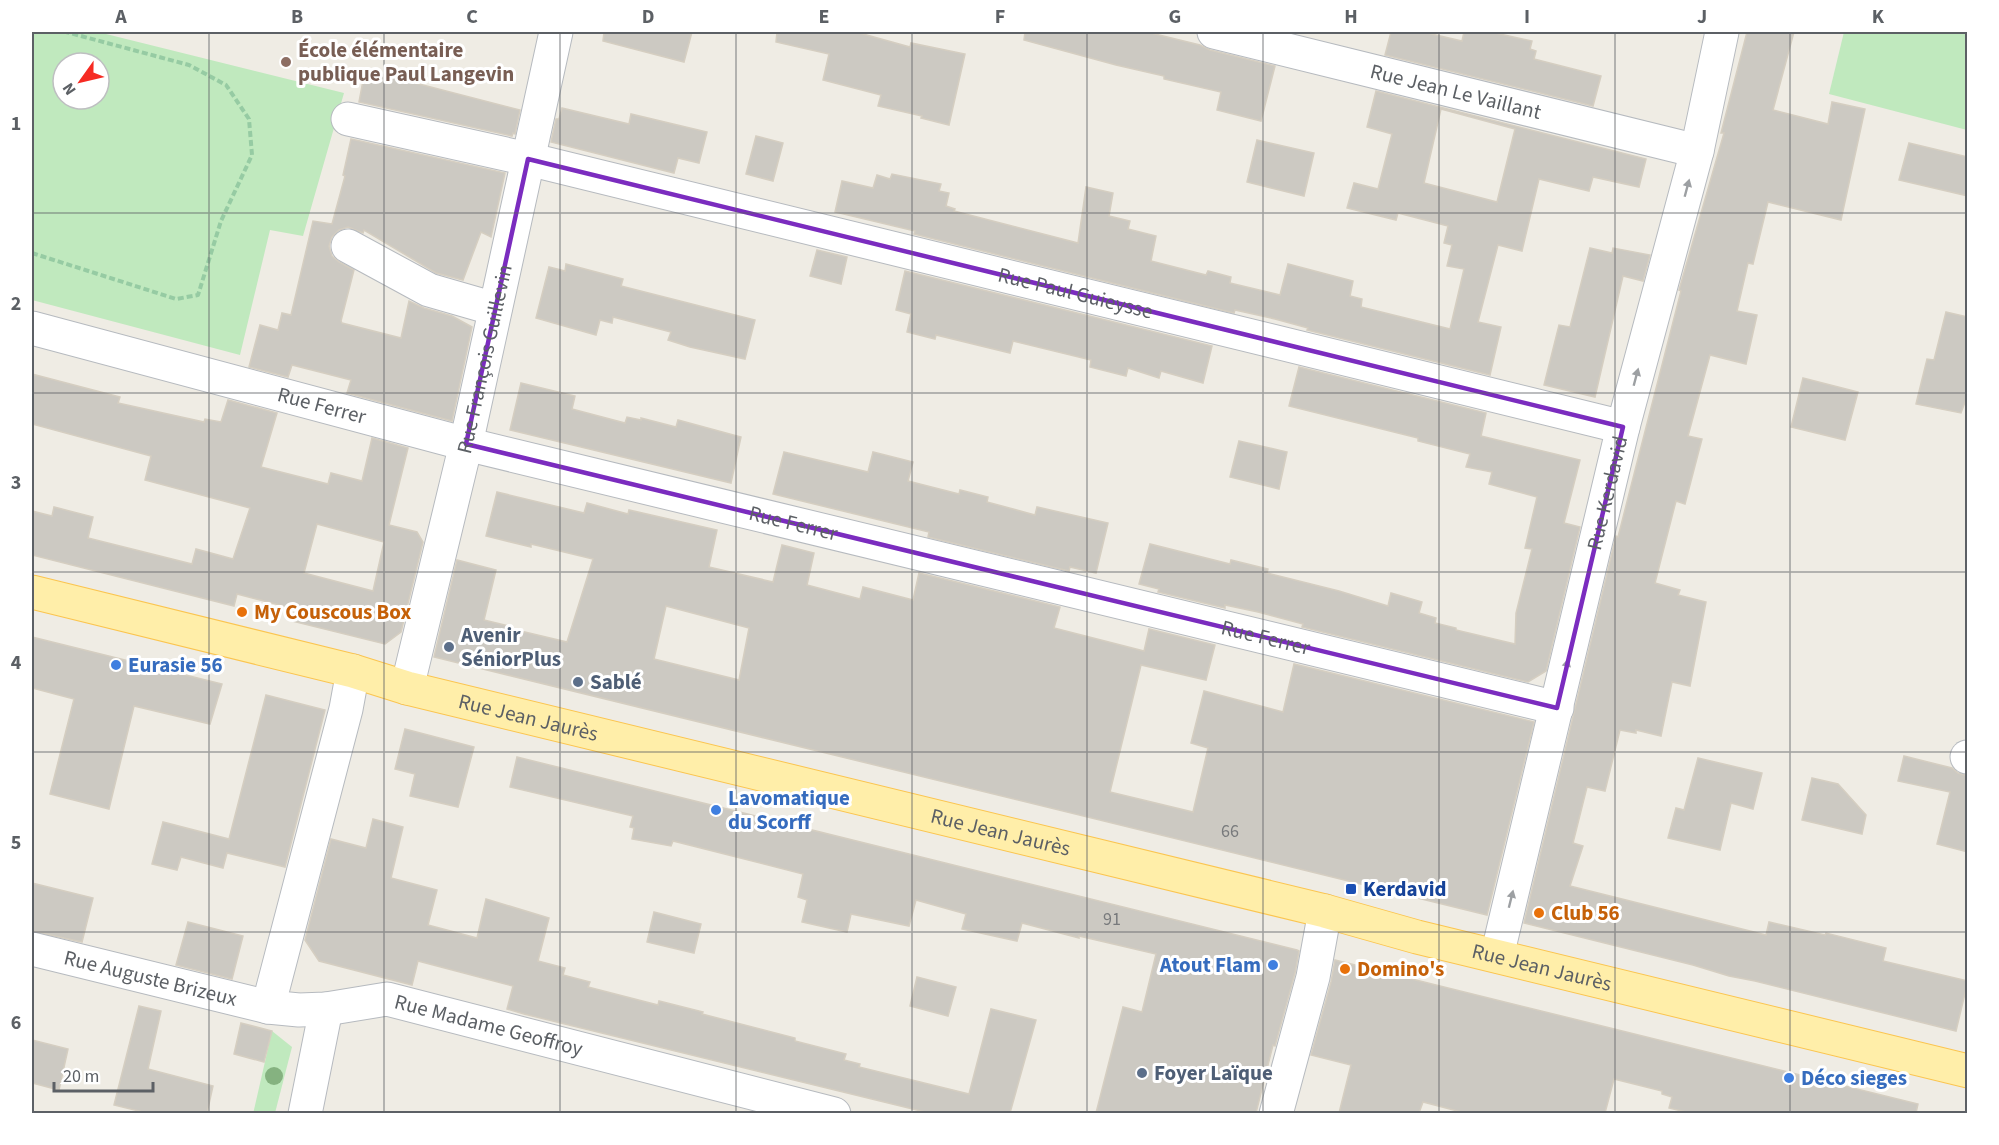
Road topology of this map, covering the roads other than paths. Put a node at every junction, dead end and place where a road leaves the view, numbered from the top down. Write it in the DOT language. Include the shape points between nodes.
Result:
graph roads {
  1 [pos="556,32"];
  2 [pos="1214,32"];
  3 [pos="1722,32"];
  4 [pos="348,119"];
  5 [pos="1697,151"];
  6 [pos="528,159"];
  7 [pos="348,246"];
  8 [pos="495,309"];
  9 [pos="32,328"];
  10 [pos="1623,427"];
  11 [pos="466,444"];
  12 [pos="32,592"];
  13 [pos="353,671"];
  14 [pos="407,687"];
  15 [pos="1557,708"];
  16 [pos="1325,912"];
  17 [pos="32,949"];
  18 [pos="1497,956"];
  19 [pos="268,1007"];
  20 [pos="327,1010"];
  21 [pos="1968,1071"];
  22 [pos="722,1099"];
  23 [pos="305,1113"];
  24 [pos="834,1113"];
  25 [pos="1276,1113"];
  1 -- 6 [label="street, Rue François Guillevin"];
  2 -- 5 [label="street, Rue Jean Le Vaillant"];
  3 -- 5 [label="street, Rue Kerdavid"];
  4 -- 6 [label="street, Rue Paul Guieysse"];
  10 -- 5 [label="street, Rue Kerdavid, one-way"];
  6 -- 8 [label="street, Rue François Guillevin"];
  6 -- 10 [label="street, Rue Paul Guieysse"];
  7 -- 8 [label="street" via="429,290"];
  8 -- 11 [label="street, Rue François Guillevin"];
  9 -- 11 [label="street, Rue Ferrer"];
  15 -- 10 [label="street, Rue Kerdavid, one-way"];
  11 -- 14 [label="street, Rue François Guillevin"];
  11 -- 15 [label="street, Rue Ferrer"];
  12 -- 13 [label="main road, Rue Jean Jaurès"];
  13 -- 14 [label="main road, Rue Jean Jaurès"];
  13 -- 19 [label="street"];
  14 -- 16 [label="main road, Rue Jean Jaurès"];
  18 -- 15 [label="street, Rue Kerdavid, one-way"];
  16 -- 18 [label="main road, Rue Jean Jaurès"];
  16 -- 25 [label="street" via="1313,976"];
  17 -- 19 [label="street, Rue Auguste Brizeux"];
  18 -- 21 [label="main road, Rue Jean Jaurès"];
  19 -- 20 [label="street, Rue Madame Geoffroy"];
  20 -- 22 [label="street, Rue Madame Geoffroy" via="387,999"];
  20 -- 23 [label="street"];
  22 -- 24 [label="street, Rue Madame Geoffroy"];
}
